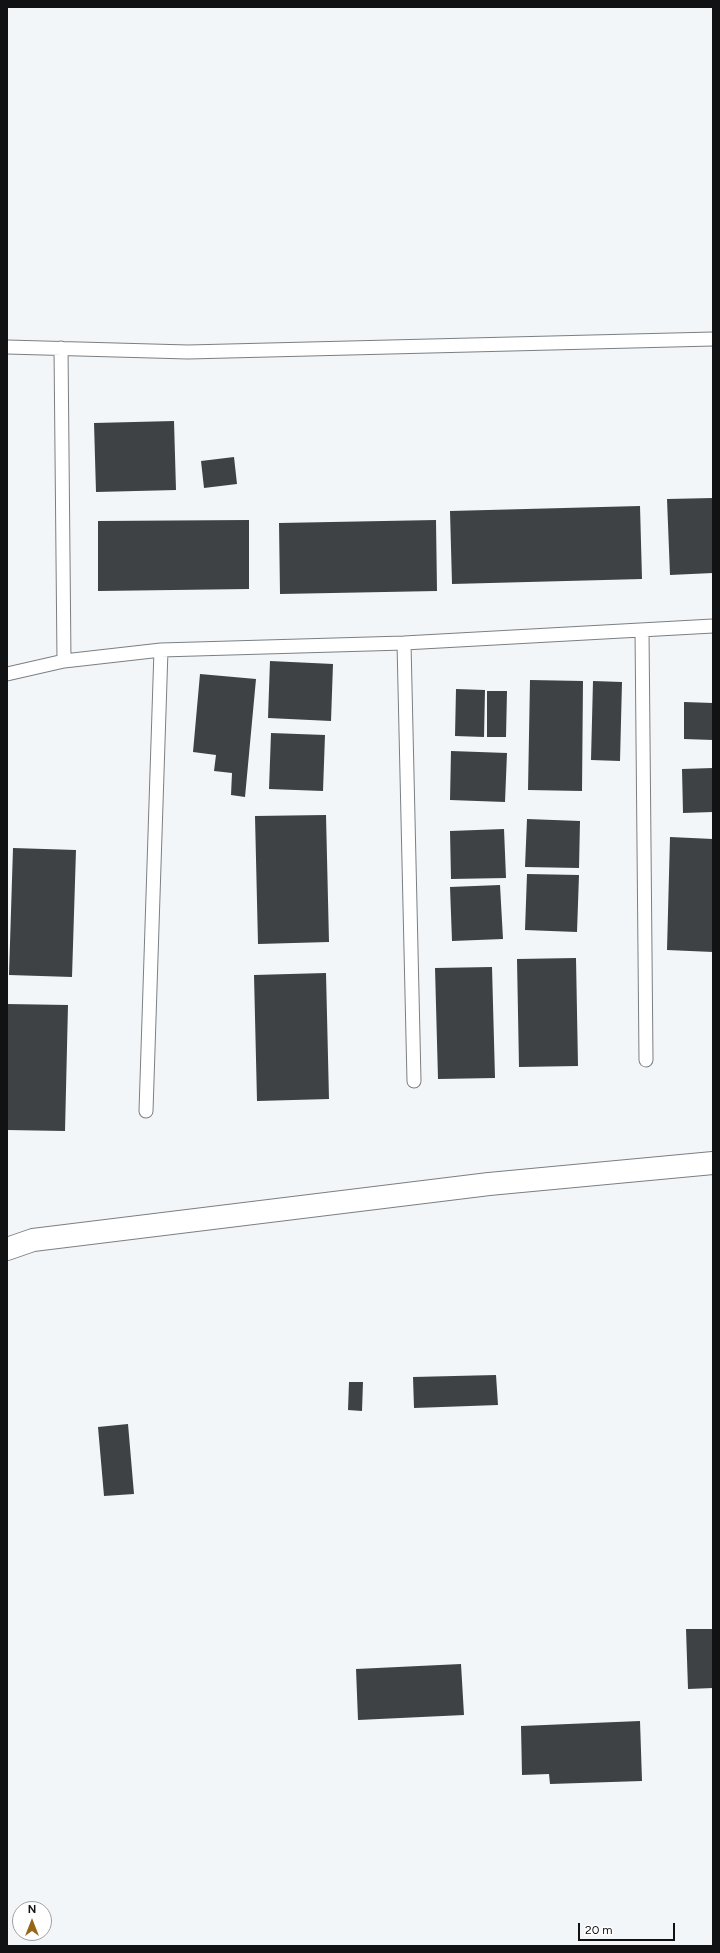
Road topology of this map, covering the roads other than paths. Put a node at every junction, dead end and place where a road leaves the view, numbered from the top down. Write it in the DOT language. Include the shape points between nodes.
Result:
graph roads {
  1 [pos="713,339"];
  2 [pos="7,346"];
  3 [pos="62,348"];
  4 [pos="713,626"];
  5 [pos="642,630"];
  6 [pos="404,643"];
  7 [pos="161,650"];
  8 [pos="64,661"];
  9 [pos="7,674"];
  10 [pos="646,1060"];
  11 [pos="414,1081"];
  12 [pos="146,1112"];
  13 [pos="713,1162"];
  14 [pos="7,1249"];
  1 -- 3 [label="lane" via="188,352"];
  2 -- 3 [label="lane"];
  3 -- 8 [label="lane"];
  4 -- 5 [label="lane"];
  5 -- 6 [label="lane"];
  5 -- 10 [label="lane"];
  6 -- 7 [label="lane"];
  6 -- 11 [label="lane"];
  7 -- 8 [label="lane"];
  7 -- 12 [label="lane"];
  8 -- 9 [label="lane"];
  13 -- 14 [label="street" via="490,1184 33,1240"];
}
